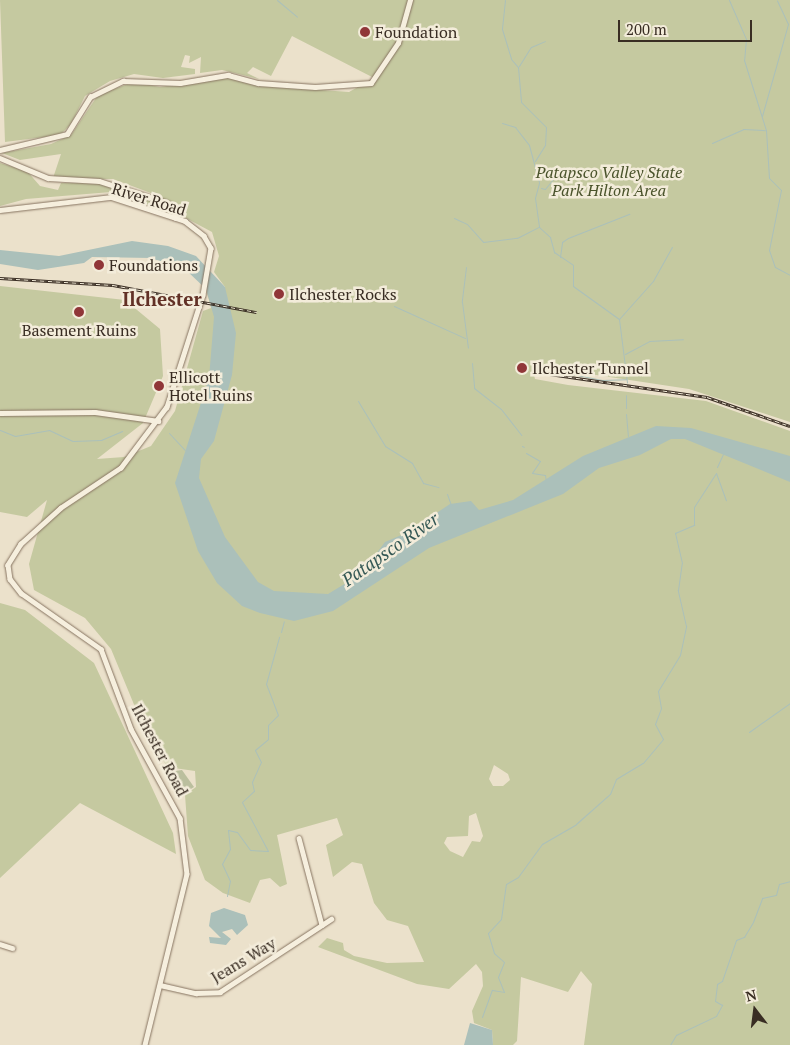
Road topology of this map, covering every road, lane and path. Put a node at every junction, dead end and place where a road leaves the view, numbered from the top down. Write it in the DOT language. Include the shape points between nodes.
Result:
graph roads {
  1 [pos="410,0"];
  2 [pos="0,150"];
  3 [pos="0,158"];
  4 [pos="0,210"];
  5 [pos="176,218"];
  6 [pos="212,258"];
  7 [pos="0,412"];
  8 [pos="158,421"];
  9 [pos="299,838"];
  10 [pos="331,919"];
  11 [pos="322,925"];
  12 [pos="0,944"];
  13 [pos="12,948"];
  14 [pos="160,985"];
  15 [pos="146,1045"];
  1 -- 2 [label="street" via="398,43 371,83 315,87 258,83 228,75 180,83 123,81 90,97 67,134"];
  3 -- 5 [label="street" via="48,178 99,181 165,202 174,207"];
  4 -- 5 [label="street, River Road" via="104,197"];
  5 -- 6 [label="street, River Road" via="204,236"];
  6 -- 8 [label="street, Ilchester Road" via="178,384"];
  7 -- 8 [label="street" via="95,412"];
  8 -- 14 [label="street, Ilchester Road" via="122,468 61,508 21,544 8,571 21,594 101,649 131,729 175,804 186,846 187,874"];
  9 -- 11 [label="street"];
  10 -- 11 [label="street, Jeans Way"];
  11 -- 14 [label="street, Jeans Way" via="220,992 205,994"];
  12 -- 13 [label="street"];
  14 -- 15 [label="street, Ilchester Road"];
}
